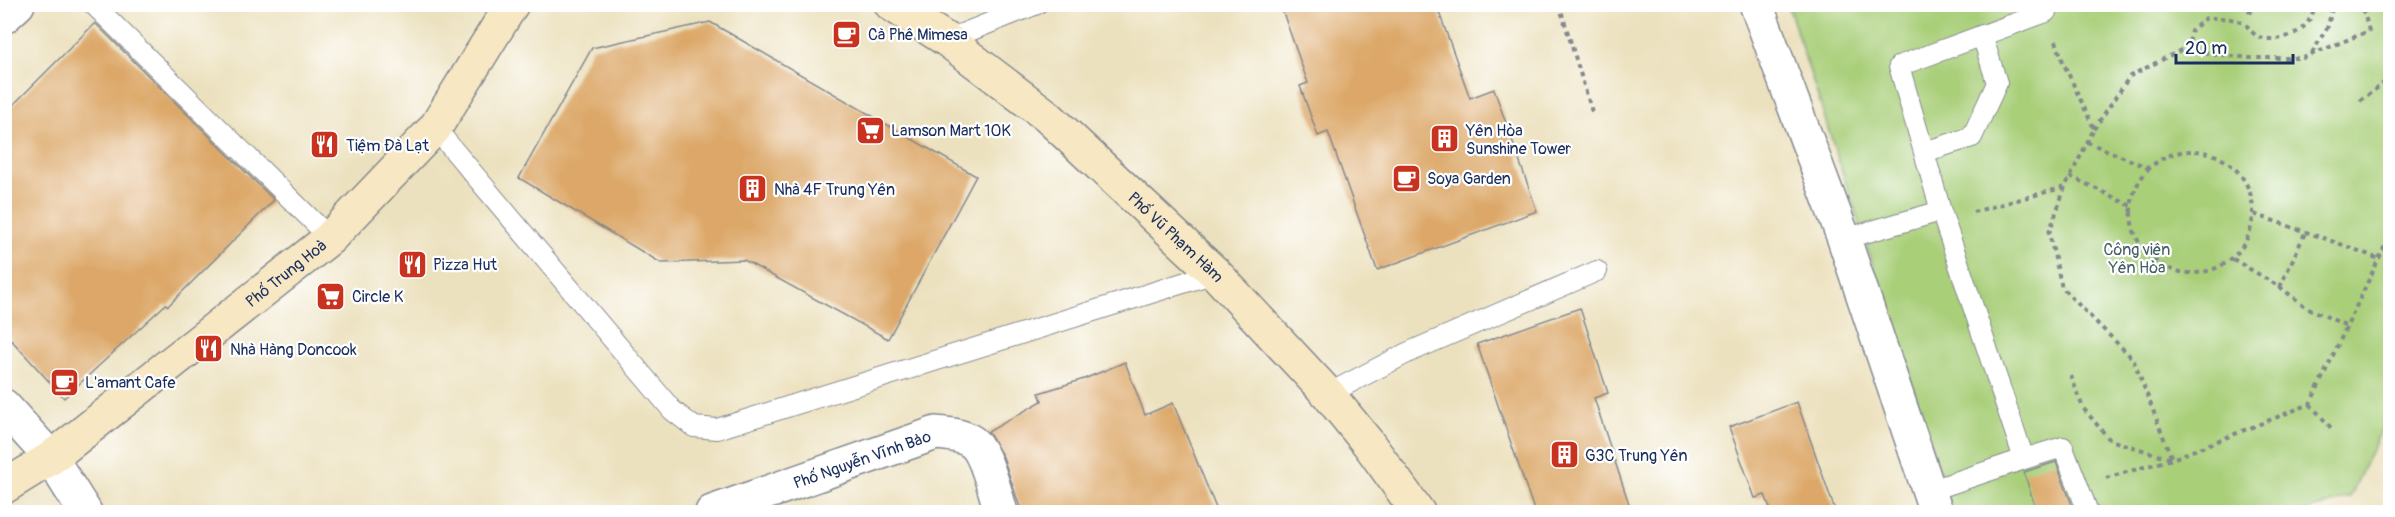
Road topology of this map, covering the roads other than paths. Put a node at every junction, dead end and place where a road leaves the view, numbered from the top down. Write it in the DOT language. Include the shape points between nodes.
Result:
graph roads {
  1 [pos="18,4"];
  2 [pos="93,4"];
  3 [pos="512,4"];
  4 [pos="891,4"];
  5 [pos="1037,4"];
  6 [pos="1756,4"];
  7 [pos="2046,12"];
  8 [pos="4,17"];
  9 [pos="1982,35"];
  10 [pos="947,40"];
  11 [pos="435,128"];
  12 [pos="1924,152"];
  13 [pos="1941,211"];
  14 [pos="330,238"];
  15 [pos="1844,240"];
  16 [pos="1597,271"];
  17 [pos="1215,273"];
  18 [pos="1328,394"];
  19 [pos="4,406"];
  20 [pos="51,458"];
  21 [pos="2024,459"];
  22 [pos="4,487"];
  23 [pos="1933,502"];
  24 [pos="721,511"];
  25 [pos="85,513"];
  26 [pos="1002,513"];
  27 [pos="1418,513"];
  28 [pos="2088,513"];
  1 -- 8 [label="street"];
  2 -- 14 [label="lane"];
  3 -- 11 [label="street, Phố Trung Hoà"];
  4 -- 10 [label="street, Phố Vũ Phạm Hàm"];
  5 -- 10 [label="lane"];
  6 -- 15 [label="street"];
  7 -- 9 [label="lane"];
  9 -- 12 [label="lane" via="1997,83 1972,137"];
  9 -- 12 [label="lane" via="1899,66"];
  10 -- 17 [label="street, Phố Vũ Phạm Hàm" via="1047,116"];
  11 -- 14 [label="street, Phố Trung Hoà"];
  11 -- 17 [label="lane" via="672,410 694,427 717,429"];
  12 -- 13 [label="lane"];
  13 -- 15 [label="lane"];
  13 -- 21 [label="lane"];
  14 -- 20 [label="street, Phố Trung Hoà"];
  15 -- 23 [label="street"];
  16 -- 18 [label="lane" via="1407,353"];
  17 -- 18 [label="street, Phố Vũ Phạm Hàm"];
  18 -- 27 [label="street, Phố Vũ Phạm Hàm"];
  19 -- 20 [label="street"];
  20 -- 22 [label="street, Phố Trung Hoà"];
  20 -- 25 [label="street"];
  21 -- 23 [label="lane"];
  21 -- 28 [label="lane" via="2063,447"];
  24 -- 26 [label="street, Phố Nguyễn Vĩnh Bảo" via="936,433 974,443"];
}
